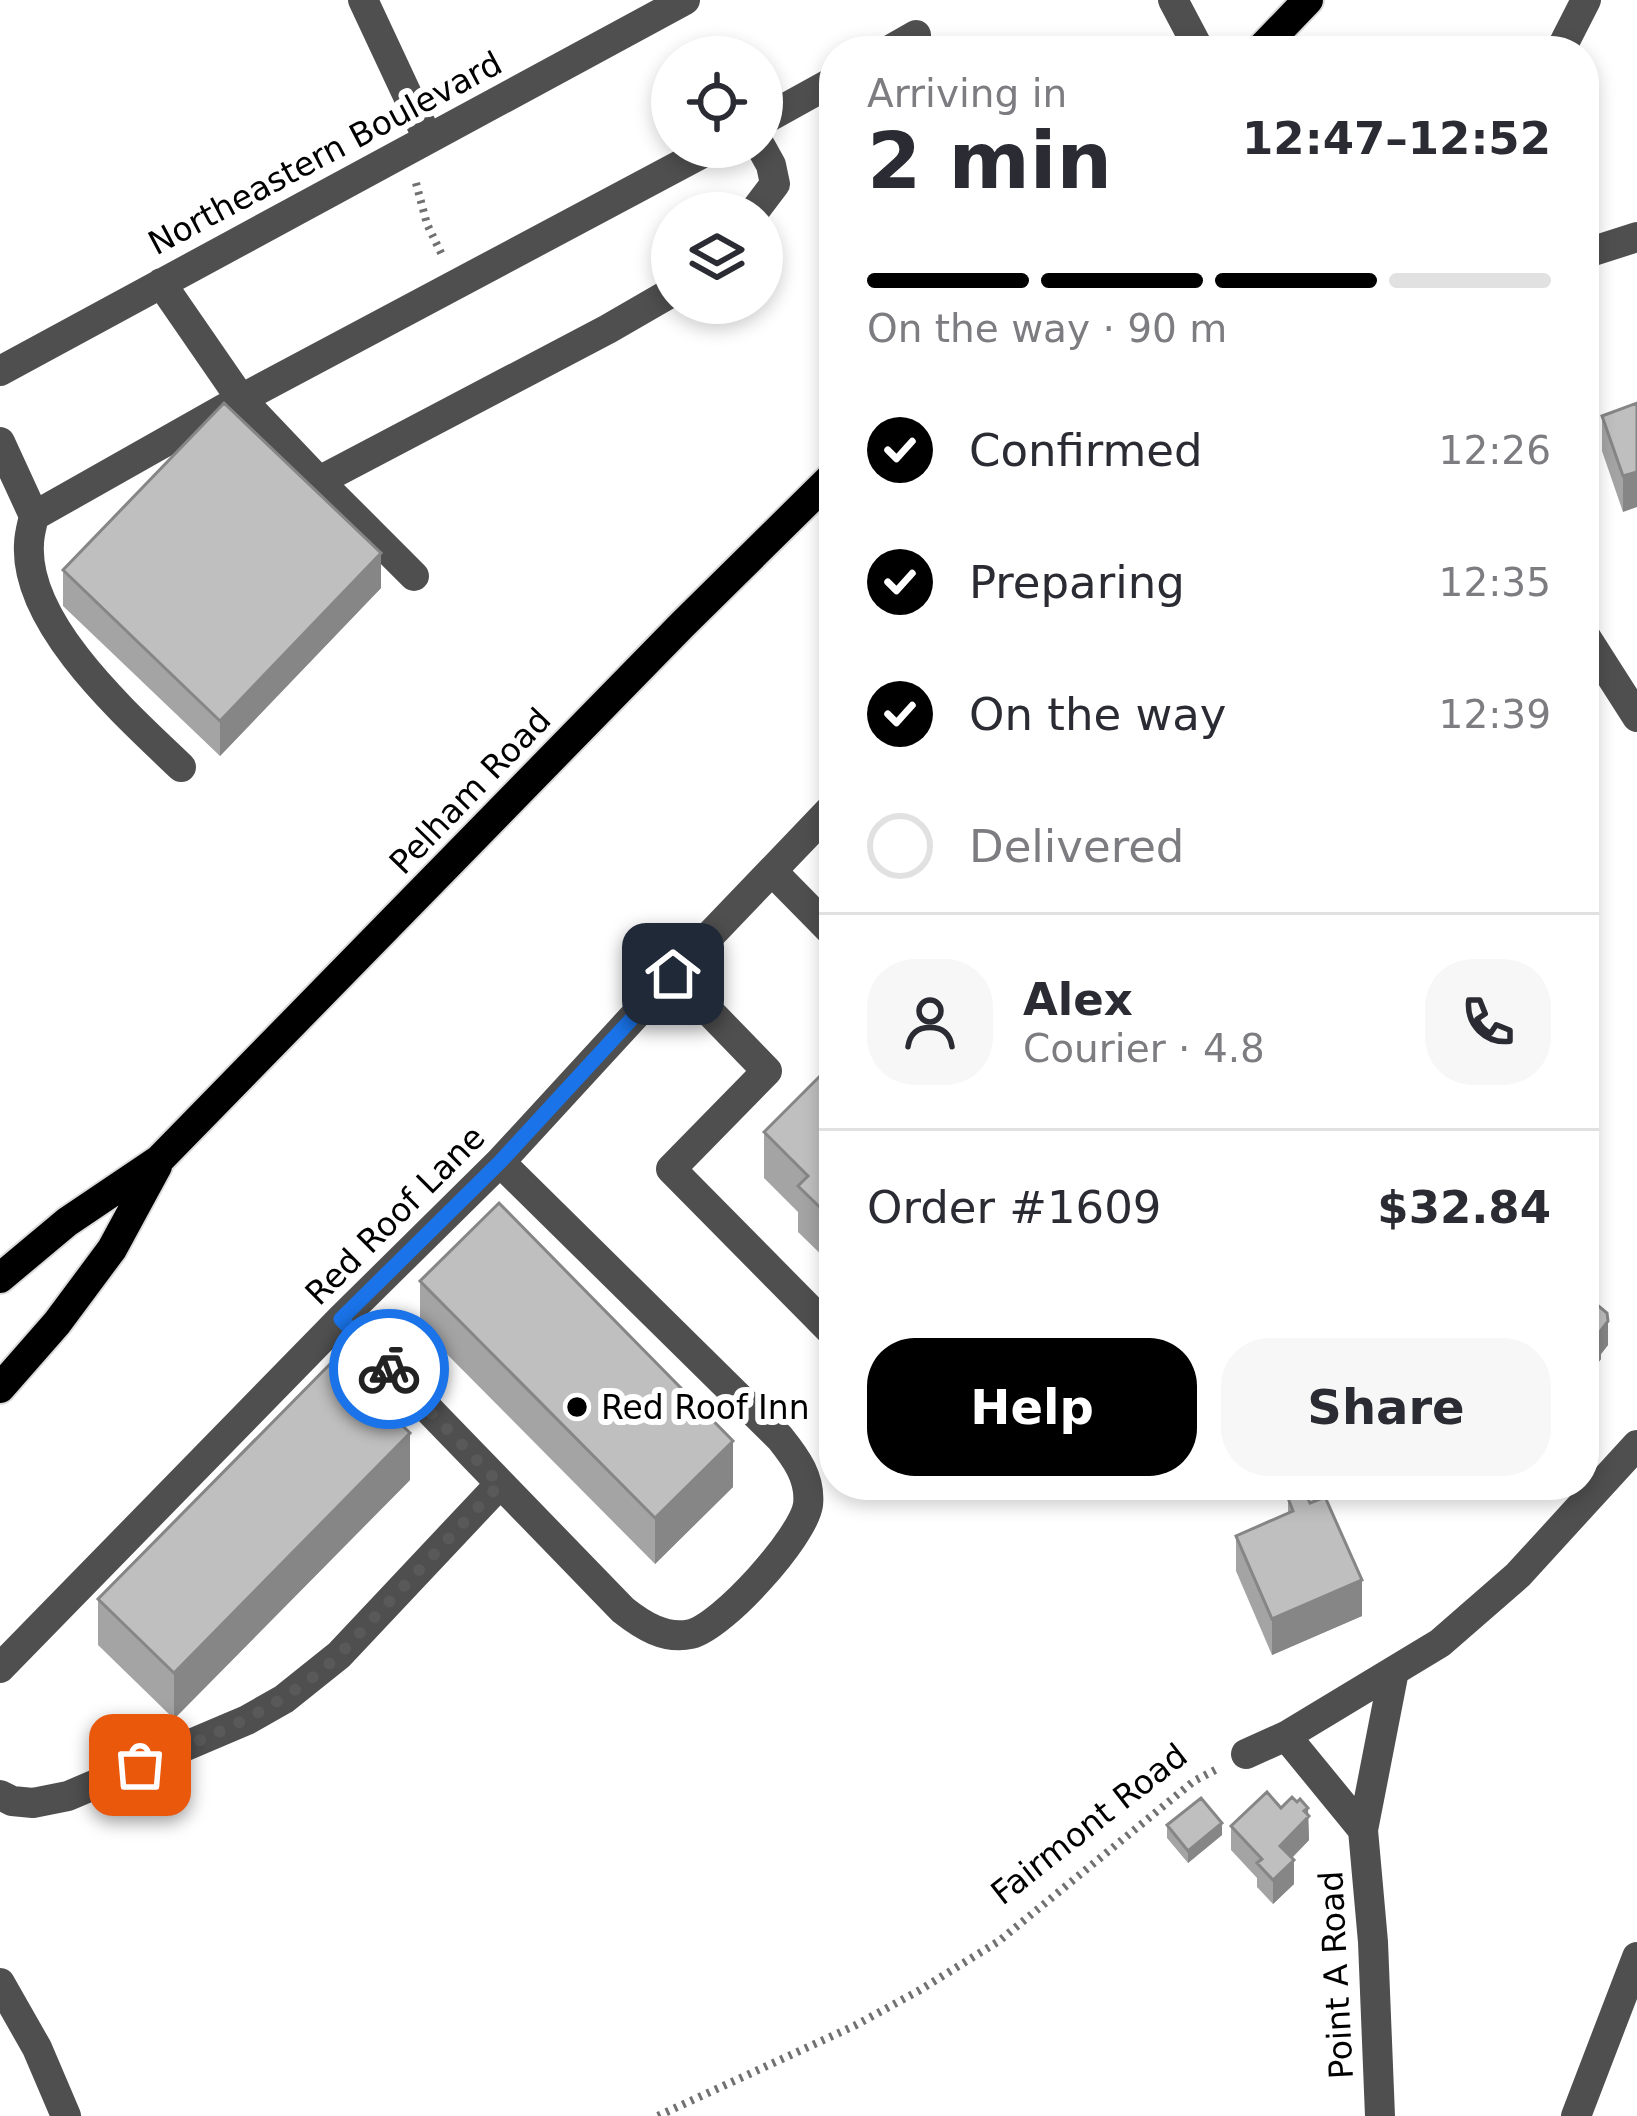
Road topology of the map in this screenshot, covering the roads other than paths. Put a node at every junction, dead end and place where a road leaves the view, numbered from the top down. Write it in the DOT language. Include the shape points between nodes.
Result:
graph roads {
  1 [pos="363,0"];
  2 [pos="686,0"];
  3 [pos="1173,0"];
  4 [pos="1308,0"];
  5 [pos="1586,0"];
  6 [pos="1192,36"];
  7 [pos="1273,36"];
  8 [pos="1568,36"];
  9 [pos="819,89"];
  10 [pos="783,109"];
  11 [pos="428,139"];
  12 [pos="675,168"];
  13 [pos="1637,237"];
  14 [pos="1599,249"];
  15 [pos="161,283"];
  16 [pos="651,304"];
  17 [pos="0,371"];
  18 [pos="242,399"];
  19 [pos="0,442"];
  20 [pos="319,481"];
  21 [pos="819,490"];
  22 [pos="34,516"];
  23 [pos="414,576"];
  24 [pos="1599,657"];
  25 [pos="1637,717"];
  26 [pos="181,766"];
  27 [pos="819,822"];
  28 [pos="772,871"];
  29 [pos="819,919"];
  30 [pos="673,974"];
  31 [pos="159,1160"];
  32 [pos="500,1162"];
  33 [pos="0,1278"];
  34 [pos="341,1319"];
  35 [pos="819,1319"];
  36 [pos="0,1388"];
  37 [pos="1637,1445"];
  38 [pos="500,1484"];
  39 [pos="1599,1487"];
  40 [pos="1587,1500"];
  41 [pos="0,1668"];
  42 [pos="1394,1671"];
  43 [pos="1286,1736"];
  44 [pos="1246,1754"];
  45 [pos="0,1795"];
  46 [pos="1363,1830"];
  47 [pos="1637,1957"];
  48 [pos="0,1983"];
  49 [pos="66,2116"];
  50 [pos="1380,2116"];
  51 [pos="1576,2116"];
  1 -- 11 [label="street"];
  2 -- 11 [label="street, Northeastern Boulevard"];
  3 -- 6 [label="street"];
  4 -- 7 [label="main road"];
  5 -- 8 [label="street"];
  9 -- 10 [label="street"];
  11 -- 15 [label="street, Northeastern Boulevard"];
  12 -- 18 [label="street"];
  13 -- 14 [label="street"];
  15 -- 17 [label="street, Northeastern Boulevard"];
  15 -- 18 [label="street"];
  16 -- 20 [label="street"];
  18 -- 20 [label="street"];
  18 -- 22 [label="street"];
  19 -- 22 [label="street"];
  20 -- 23 [label="street"];
  21 -- 31 [label="main road, Pelham Road"];
  22 -- 26 [label="street" via="28,548 58,636"];
  24 -- 25 [label="street"];
  27 -- 28 [label="street, Red Roof Lane"];
  28 -- 29 [label="street"];
  28 -- 30 [label="street, Red Roof Lane"];
  30 -- 32 [label="street, Red Roof Lane"];
  30 -- 35 [label="street" via="767,1071 671,1169"];
  31 -- 33 [label="main road, Pelham Road"];
  31 -- 36 [label="main road, Pelham Road" via="112,1249"];
  32 -- 34 [label="street, Red Roof Lane"];
  32 -- 38 [label="street" via="779,1438 799,1461 808,1506 798,1531 716,1622 667,1634 623,1610"];
  34 -- 38 [label="street"];
  34 -- 41 [label="street, Red Roof Lane"];
  37 -- 39 [label="street"];
  38 -- 45 [label="street" via="339,1655 284,1699 68,1796 33,1803"];
  40 -- 42 [label="street" via="1491,1600"];
  42 -- 43 [label="street"];
  42 -- 46 [label="street, Point A Road"];
  43 -- 44 [label="street"];
  43 -- 46 [label="street, Point A Road"];
  46 -- 50 [label="street, Point A Road"];
  47 -- 51 [label="street"];
  48 -- 49 [label="street"];
}
